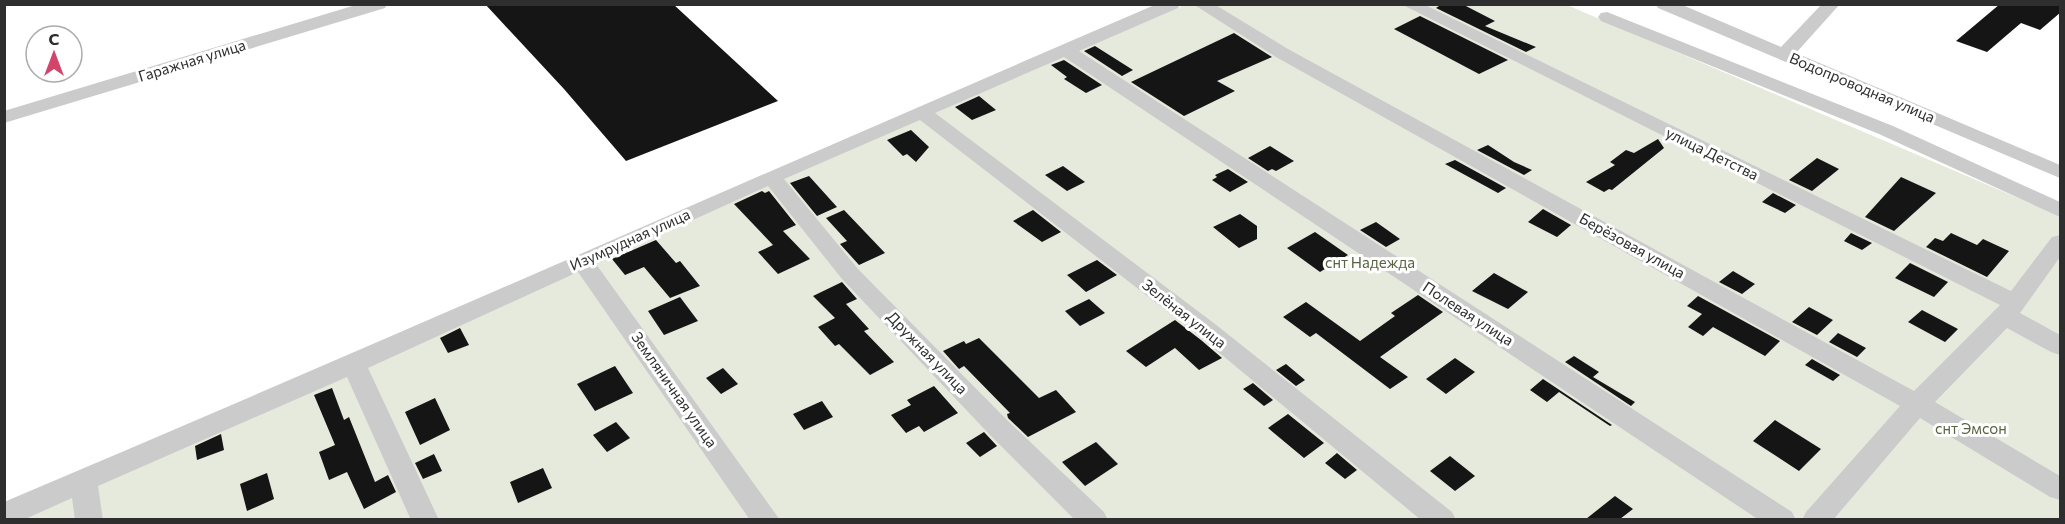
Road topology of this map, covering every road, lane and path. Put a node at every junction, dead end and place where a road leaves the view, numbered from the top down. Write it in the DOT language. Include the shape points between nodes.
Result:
graph roads {
  1 [pos="380,4"];
  2 [pos="1172,4"];
  3 [pos="1202,4"];
  4 [pos="1409,4"];
  5 [pos="1664,4"];
  6 [pos="1830,4"];
  7 [pos="1607,17"];
  8 [pos="1064,49"];
  9 [pos="1785,54"];
  10 [pos="923,114"];
  11 [pos="4,117"];
  12 [pos="2061,172"];
  13 [pos="771,177"];
  14 [pos="2061,210"];
  15 [pos="2061,242"];
  16 [pos="582,261"];
  17 [pos="2010,309"];
  18 [pos="2061,346"];
  19 [pos="354,364"];
  20 [pos="1917,404"];
  21 [pos="84,480"];
  22 [pos="2061,489"];
  23 [pos="4,515"];
  24 [pos="1825,517"];
  25 [pos="89,519"];
  26 [pos="425,519"];
  27 [pos="766,519"];
  28 [pos="1094,519"];
  29 [pos="1442,519"];
  30 [pos="1782,519"];
  1 -- 11 [label="street, Гаражная улица"];
  2 -- 8 [label="street, Изумрудная улица"];
  3 -- 20 [label="street, Берёзовая улица" via="1282,53"];
  4 -- 17 [label="street, улица Детства"];
  5 -- 9 [label="street, Водопроводная улица"];
  6 -- 9 [label="street"];
  7 -- 14 [label="street" via="1886,130"];
  8 -- 10 [label="street, Изумрудная улица"];
  8 -- 30 [label="street, Полевая улица"];
  9 -- 12 [label="street, Водопроводная улица"];
  10 -- 13 [label="street, Изумрудная улица"];
  10 -- 29 [label="street, Зелёная улица" via="1207,330"];
  13 -- 16 [label="street, Изумрудная улица"];
  13 -- 28 [label="street, Дружная улица" via="850,274 999,428"];
  15 -- 17 [label="street"];
  16 -- 19 [label="street, Изумрудная улица"];
  16 -- 27 [label="street, Земляничная улица"];
  17 -- 18 [label="street, улица Детства"];
  17 -- 20 [label="street"];
  19 -- 21 [label="street, Изумрудная улица"];
  19 -- 26 [label="street"];
  20 -- 22 [label="street, Берёзовая улица"];
  20 -- 24 [label="street"];
  21 -- 23 [label="street, Изумрудная улица"];
  21 -- 25 [label="street"];
}
